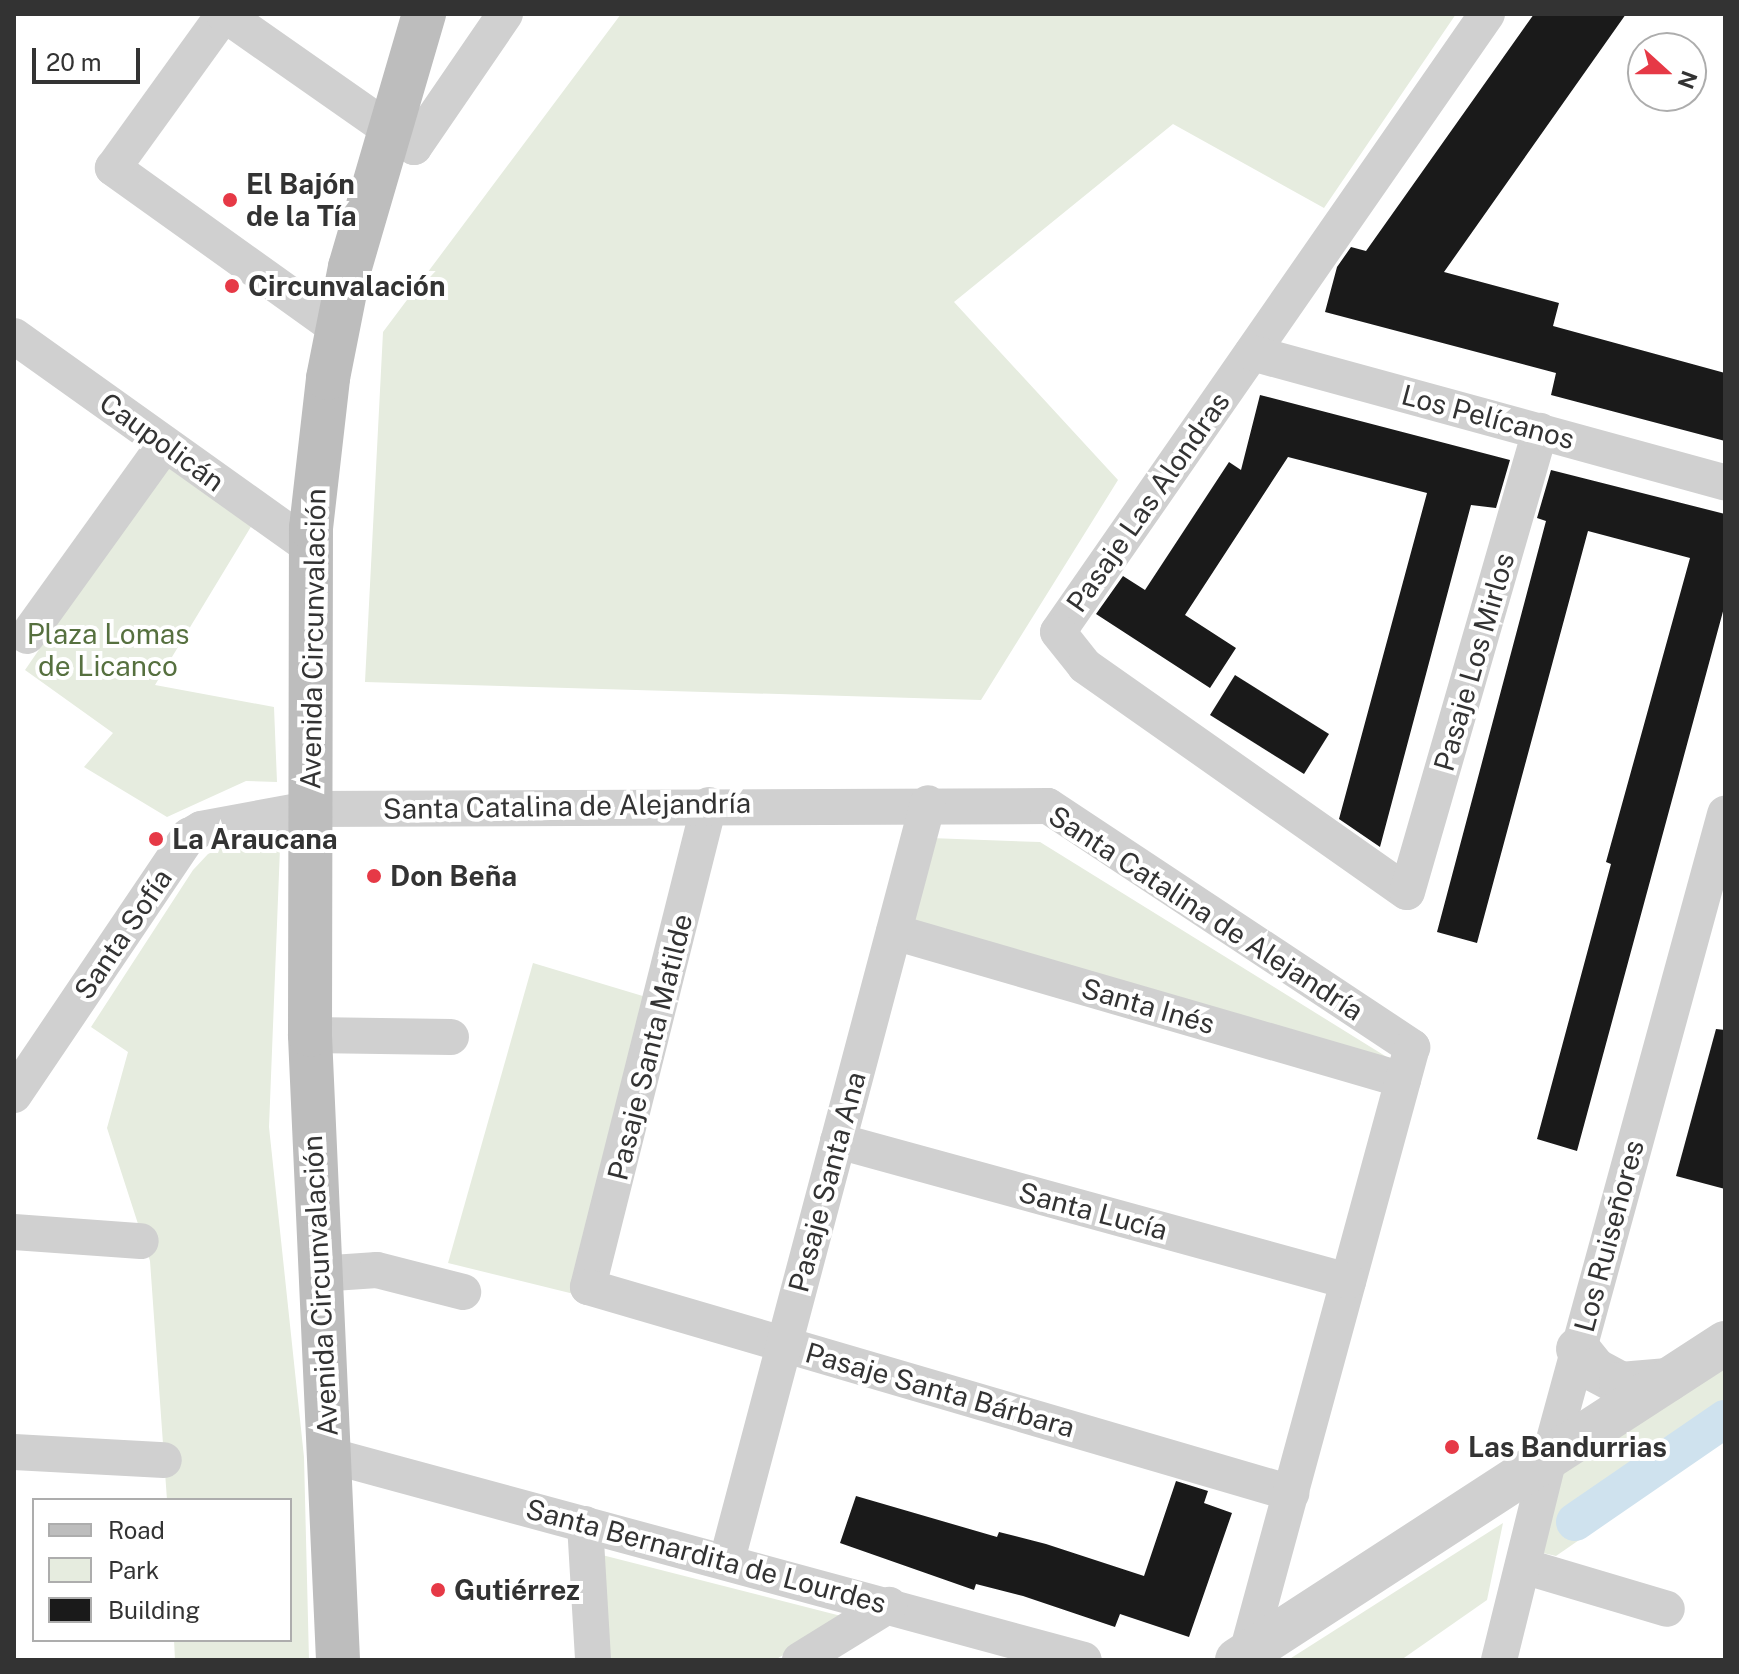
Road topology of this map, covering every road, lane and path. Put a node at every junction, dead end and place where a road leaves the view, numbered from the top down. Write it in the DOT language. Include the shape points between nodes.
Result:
graph roads {
  1 [pos="224,14"];
  2 [pos="424,14"];
  3 [pos="505,14"];
  4 [pos="1487,14"];
  5 [pos="401,138"];
  6 [pos="338,329"];
  7 [pos="14,336"];
  8 [pos="1252,353"];
  9 [pos="1540,431"];
  10 [pos="165,444"];
  11 [pos="1725,482"];
  12 [pos="311,548"];
  13 [pos="27,636"];
  14 [pos="928,803"];
  15 [pos="709,805"];
  16 [pos="309,809"];
  17 [pos="1725,814"];
  18 [pos="1407,892"];
  19 [pos="894,932"];
  20 [pos="310,1035"];
  21 [pos="451,1037"];
  22 [pos="1403,1080"];
  23 [pos="14,1095"];
  24 [pos="838,1141"];
  25 [pos="14,1232"];
  26 [pos="141,1241"];
  27 [pos="318,1274"];
  28 [pos="1348,1281"];
  29 [pos="588,1287"];
  30 [pos="463,1292"];
  31 [pos="1725,1343"];
  32 [pos="784,1344"];
  33 [pos="1578,1349"];
  34 [pos="1668,1380"];
  35 [pos="14,1452"];
  36 [pos="328,1455"];
  37 [pos="1549,1458"];
  38 [pos="164,1460"];
  39 [pos="1291,1493"];
  40 [pos="585,1524"];
  41 [pos="727,1560"];
  42 [pos="1523,1566"];
  43 [pos="889,1605"];
  44 [pos="1667,1609"];
  45 [pos="1243,1658"];
  46 [pos="338,1660"];
  47 [pos="593,1660"];
  48 [pos="800,1660"];
  49 [pos="1084,1660"];
  50 [pos="1499,1660"];
  1 -- 5 [label="street"];
  1 -- 6 [label="street" via="113,168"];
  2 -- 5 [label="main road, Avenida Circunvalación"];
  3 -- 5 [label="street"];
  4 -- 8 [label="street, Pasaje Las Alondras"];
  5 -- 6 [label="main road, Avenida Circunvalación" via="364,206"];
  6 -- 12 [label="main road, Avenida Circunvalación"];
  7 -- 10 [label="street, Caupolicán"];
  8 -- 9 [label="street, Los Pelícanos"];
  8 -- 18 [label="street, Pasaje Las Alondras" via="1058,632 1085,666"];
  9 -- 11 [label="street, Los Pelícanos"];
  9 -- 18 [label="street, Pasaje Los Mirlos"];
  10 -- 12 [label="street, Caupolicán"];
  10 -- 13 [label="street"];
  12 -- 16 [label="main road, Avenida Circunvalación"];
  14 -- 15 [label="street, Santa Catalina de Alejandría"];
  14 -- 19 [label="street, Pasaje Santa Ana"];
  14 -- 22 [label="street, Santa Catalina de Alejandría" via="1048,806 1412,1047"];
  15 -- 16 [label="street, Santa Catalina de Alejandría"];
  15 -- 29 [label="street, Pasaje Santa Matilde"];
  16 -- 20 [label="main road, Avenida Circunvalación"];
  16 -- 23 [label="street, Santa Sofía" via="201,829 189,836"];
  17 -- 33 [label="street, Los Ruiseñores"];
  19 -- 22 [label="street, Santa Inés"];
  19 -- 24 [label="street, Pasaje Santa Ana"];
  20 -- 21 [label="street"];
  20 -- 27 [label="main road, Avenida Circunvalación"];
  22 -- 28 [label="street, Santa Catalina de Alejandría"];
  24 -- 28 [label="street, Santa Lucía"];
  24 -- 32 [label="street, Pasaje Santa Ana"];
  25 -- 26 [label="street"];
  27 -- 30 [label="street" via="377,1270"];
  27 -- 36 [label="main road, Avenida Circunvalación"];
  28 -- 39 [label="street, Santa Catalina de Alejandría"];
  29 -- 32 [label="street, Pasaje Santa Bárbara"];
  31 -- 34 [label="street"];
  32 -- 39 [label="street, Pasaje Santa Bárbara"];
  32 -- 41 [label="street, Pasaje Santa Ana"];
  33 -- 34 [label="street" via="1595,1370 1621,1384"];
  33 -- 37 [label="street, Los Ruiseñores"];
  34 -- 37 [label="street"];
  35 -- 38 [label="street"];
  36 -- 40 [label="street, Santa Bernardita de Lourdes"];
  36 -- 46 [label="main road, Avenida Circunvalación"];
  37 -- 42 [label="street, Los Ruiseñores"];
  37 -- 45 [label="street"];
  39 -- 45 [label="street, Santa Catalina de Alejandría"];
  40 -- 41 [label="street, Santa Bernardita de Lourdes"];
  40 -- 47 [label="street"];
  41 -- 43 [label="street, Santa Bernardita de Lourdes"];
  42 -- 44 [label="street"];
  42 -- 50 [label="street, Los Ruiseñores"];
  43 -- 48 [label="street"];
  43 -- 49 [label="street, Santa Bernardita de Lourdes"];
}
